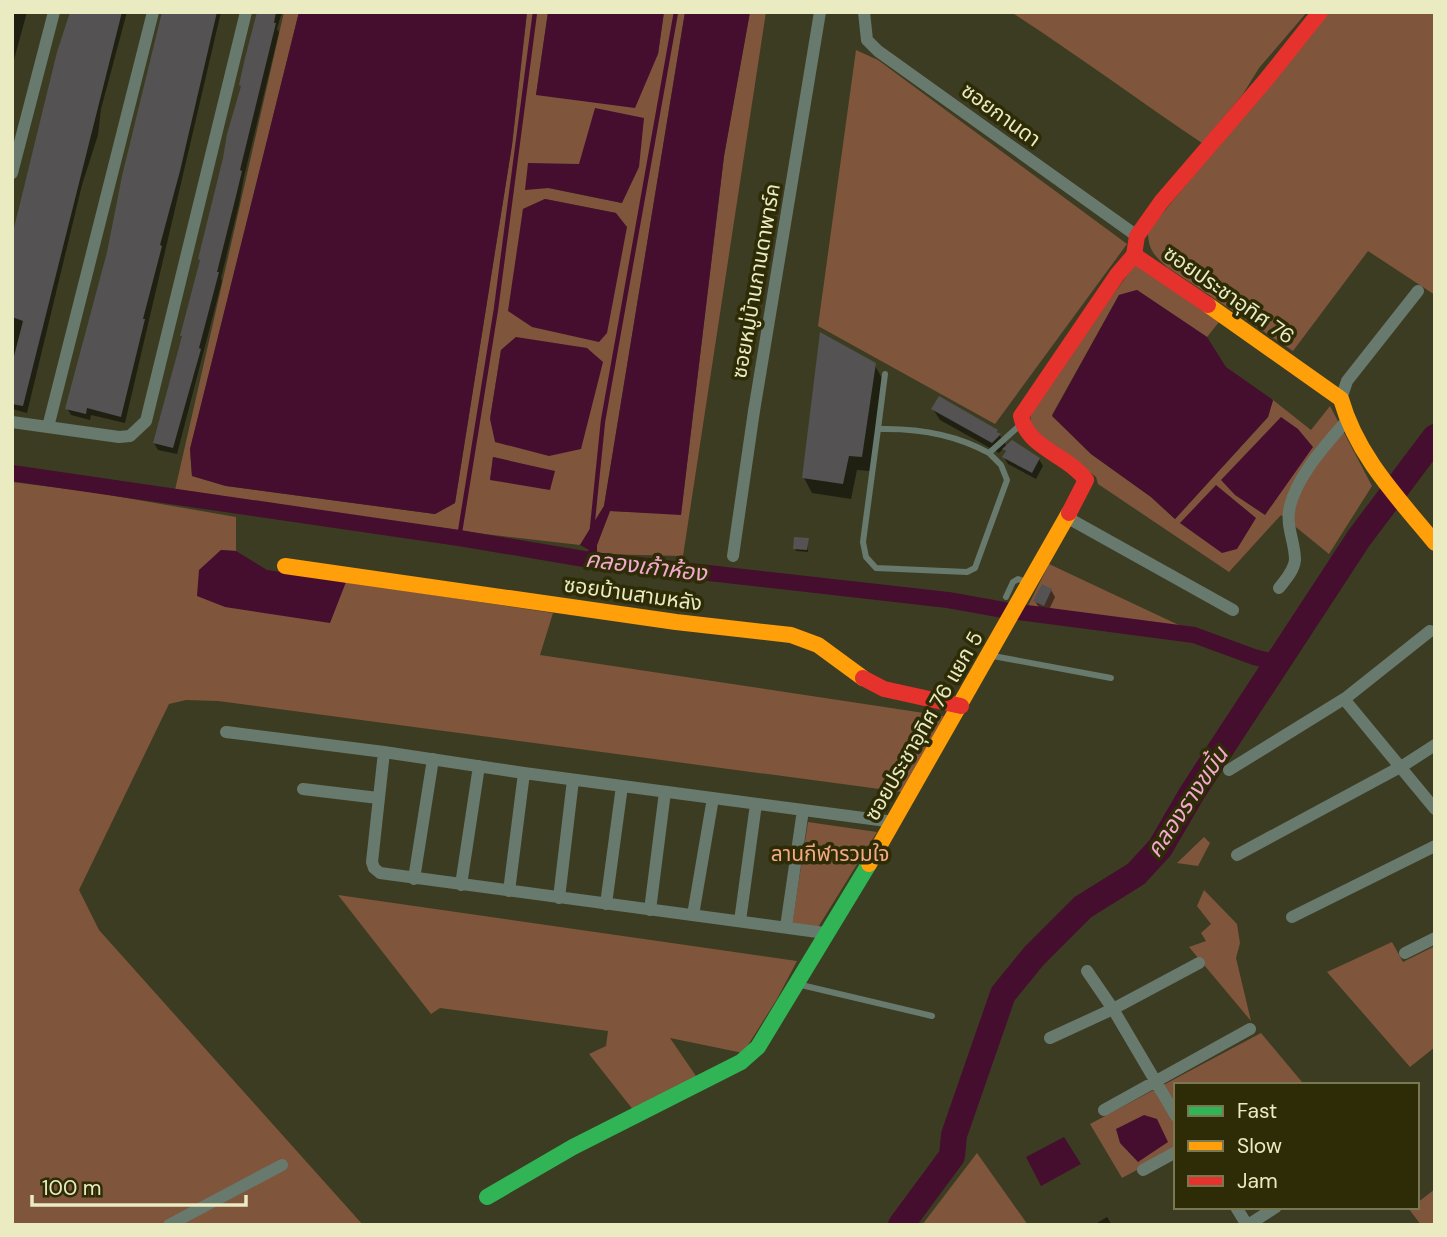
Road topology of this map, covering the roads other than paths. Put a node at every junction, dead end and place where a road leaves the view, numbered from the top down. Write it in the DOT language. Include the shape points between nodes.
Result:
graph roads {
  1 [pos="54,12"];
  2 [pos="153,12"];
  3 [pos="246,12"];
  4 [pos="820,12"];
  5 [pos="864,12"];
  6 [pos="1320,12"];
  7 [pos="12,173"];
  8 [pos="1136,236"];
  9 [pos="1134,255"];
  10 [pos="1418,291"];
  11 [pos="885,374"];
  12 [pos="1341,399"];
  13 [pos="1347,421"];
  14 [pos="12,422"];
  15 [pos="1021,425"];
  16 [pos="48,427"];
  17 [pos="878,429"];
  18 [pos="989,453"];
  19 [pos="1068,518"];
  20 [pos="1435,543"];
  21 [pos="733,556"];
  22 [pos="285,566"];
  23 [pos="1279,588"];
  24 [pos="1233,610"];
  25 [pos="1430,631"];
  26 [pos="989,656"];
  27 [pos="1111,678"];
  28 [pos="1344,699"];
  29 [pos="961,706"];
  30 [pos="226,732"];
  31 [pos="1435,745"];
  32 [pos="384,752"];
  33 [pos="433,759"];
  34 [pos="479,766"];
  35 [pos="1400,767"];
  36 [pos="1229,770"];
  37 [pos="524,773"];
  38 [pos="573,780"];
  39 [pos="622,786"];
  40 [pos="303,789"];
  41 [pos="665,792"];
  42 [pos="378,798"];
  43 [pos="713,798"];
  44 [pos="756,804"];
  45 [pos="1435,809"];
  46 [pos="803,810"];
  47 [pos="894,821"];
  48 [pos="1435,846"];
  49 [pos="1237,855"];
  50 [pos="414,879"];
  51 [pos="461,885"];
  52 [pos="509,891"];
  53 [pos="559,898"];
  54 [pos="606,904"];
  55 [pos="650,909"];
  56 [pos="693,915"];
  57 [pos="1292,917"];
  58 [pos="740,921"];
  59 [pos="786,927"];
  60 [pos="825,933"];
  61 [pos="1435,938"];
  62 [pos="1405,953"];
  63 [pos="1199,963"];
  64 [pos="1087,971"];
  65 [pos="795,984"];
  66 [pos="1113,1009"];
  67 [pos="932,1016"];
  68 [pos="1250,1029"];
  69 [pos="1050,1038"];
  70 [pos="1154,1082"];
  71 [pos="1104,1110"];
  72 [pos="1174,1113"];
  73 [pos="1174,1153"];
  74 [pos="282,1165"];
  75 [pos="1143,1170"];
  76 [pos="487,1197"];
  77 [pos="1237,1209"];
  78 [pos="1273,1209"];
  79 [pos="169,1225"];
  80 [pos="1248,1225"];
  1 -- 7 [label="street"];
  2 -- 16 [label="street"];
  3 -- 16 [label="street" via="146,421 130,436"];
  4 -- 21 [label="street, ซอยหมู่บ้านกานดาพาร์ค"];
  5 -- 8 [label="street, ซอยกานดา" via="867,40 878,51"];
  6 -- 8 [label="street"];
  8 -- 9 [label="street, ซอยประชาอุทิศ 76"];
  9 -- 12 [label="street, ซอยประชาอุทิศ 76"];
  9 -- 15 [label="street" via="1028,404"];
  10 -- 12 [label="street" via="1347,381"];
  11 -- 17 [label="lane"];
  12 -- 13 [label="street"];
  13 -- 20 [label="street" via="1371,465"];
  13 -- 23 [label="street" via="1323,448 1290,506 1288,529 1295,562"];
  14 -- 16 [label="street"];
  15 -- 18 [label="lane"];
  15 -- 19 [label="street, ซอยประชาอุทิศ 76 แยก 5" via="1028,436 1074,464 1086,480"];
  17 -- 18 [label="lane" via="937,433"];
  17 -- 18 [label="lane" via="863,542 866,557 876,568 967,572 975,568 1007,480"];
  19 -- 24 [label="street"];
  19 -- 26 [label="street, ซอยประชาอุทิศ 76 แยก 5" via="1031,584 1013,600 1006,626"];
  22 -- 29 [label="street, ซอยบ้านสามหลัง" via="791,635 818,645 884,689"];
  25 -- 28 [label="street"];
  26 -- 27 [label="lane"];
  26 -- 29 [label="street, ซอยประชาอุทิศ 76 แยก 5"];
  28 -- 35 [label="street"];
  28 -- 36 [label="street"];
  29 -- 47 [label="street, ซอยประชาอุทิศ 76 แยก 5"];
  30 -- 32 [label="street"];
  31 -- 35 [label="street"];
  32 -- 33 [label="street"];
  32 -- 42 [label="street"];
  33 -- 34 [label="street"];
  33 -- 50 [label="street"];
  34 -- 37 [label="street"];
  34 -- 51 [label="street"];
  35 -- 45 [label="street"];
  35 -- 49 [label="street"];
  37 -- 38 [label="street"];
  37 -- 52 [label="street"];
  38 -- 39 [label="street"];
  38 -- 53 [label="street"];
  39 -- 41 [label="street"];
  39 -- 54 [label="street"];
  40 -- 42 [label="street"];
  41 -- 43 [label="street"];
  41 -- 55 [label="street"];
  42 -- 50 [label="street" via="374,868"];
  43 -- 44 [label="street"];
  43 -- 56 [label="street"];
  44 -- 46 [label="street"];
  44 -- 58 [label="street"];
  46 -- 47 [label="street"];
  46 -- 59 [label="street"];
  47 -- 60 [label="street, ซอยประชาอุทิศ 76 แยก 5"];
  48 -- 57 [label="street"];
  50 -- 51 [label="street"];
  51 -- 52 [label="street"];
  52 -- 53 [label="street"];
  53 -- 54 [label="street"];
  54 -- 55 [label="street"];
  55 -- 56 [label="street"];
  56 -- 58 [label="street"];
  58 -- 59 [label="street"];
  59 -- 60 [label="street"];
  60 -- 65 [label="street, ซอยประชาอุทิศ 76 แยก 5"];
  61 -- 62 [label="street"];
  63 -- 66 [label="street"];
  64 -- 66 [label="street"];
  65 -- 67 [label="lane"];
  65 -- 76 [label="street, ซอยประชาอุทิศ 76 แยก 5" via="751,1056 573,1147"];
  66 -- 69 [label="street"];
  66 -- 70 [label="street"];
  68 -- 70 [label="street"];
  70 -- 71 [label="street"];
  70 -- 72 [label="street"];
  73 -- 75 [label="street"];
  74 -- 79 [label="street"];
  77 -- 80 [label="street"];
  78 -- 80 [label="street"];
}
